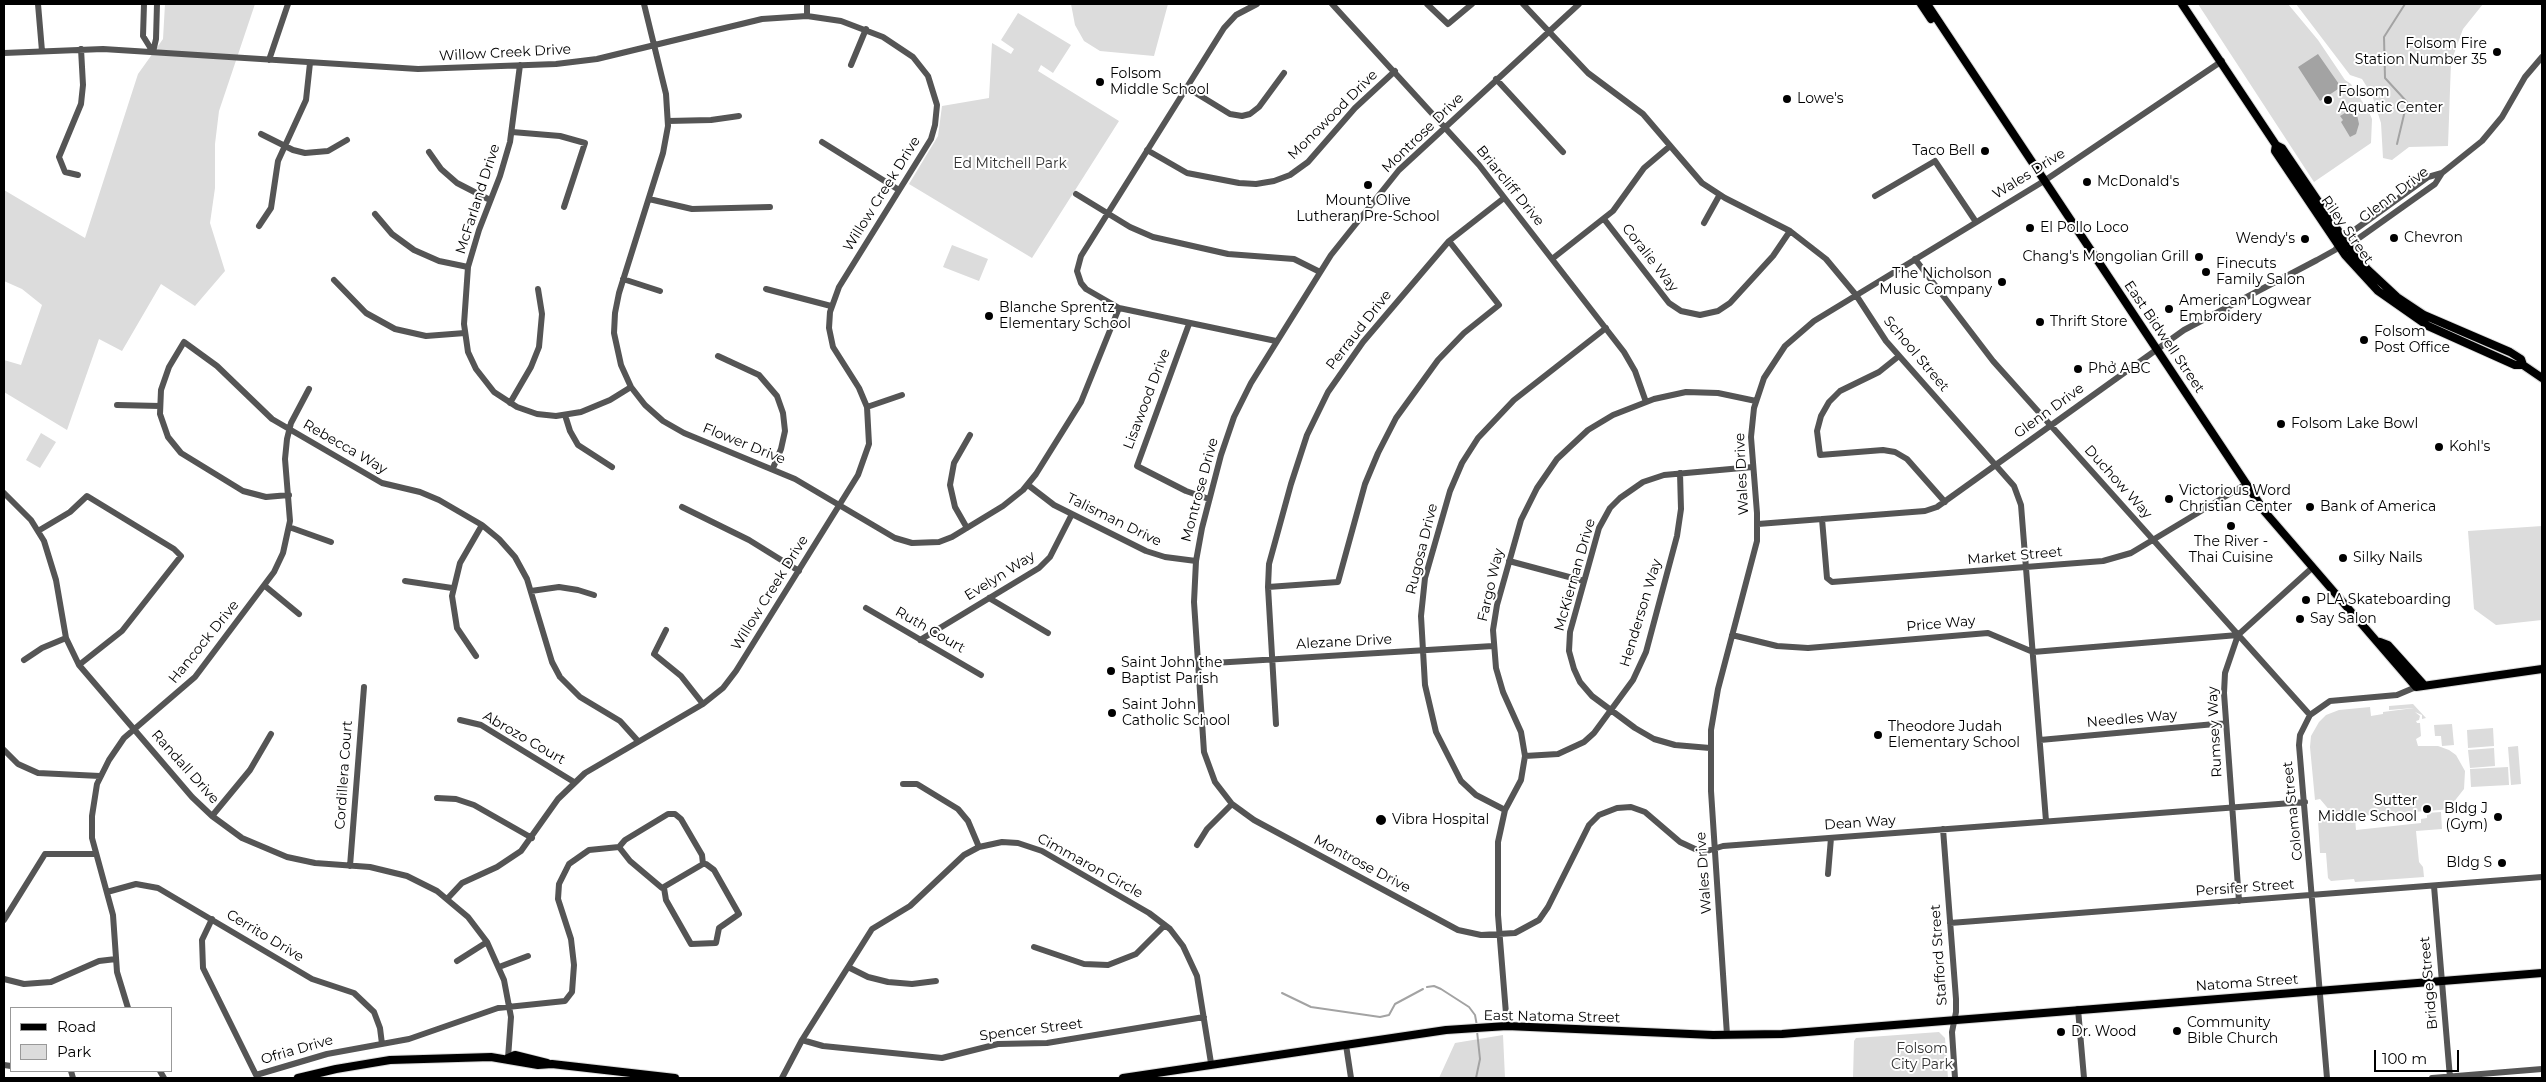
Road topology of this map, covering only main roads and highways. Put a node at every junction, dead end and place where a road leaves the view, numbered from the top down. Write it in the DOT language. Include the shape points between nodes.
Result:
graph roads {
  1 [pos="1921,4"];
  2 [pos="1927,4"];
  3 [pos="1933,4"];
  4 [pos="2182,4"];
  5 [pos="1945,32"];
  6 [pos="2341,245"];
  7 [pos="2465,342"];
  8 [pos="2510,352"];
  9 [pos="2523,365"];
  10 [pos="2542,378"];
  11 [pos="2542,669"];
  12 [pos="2542,973"];
  13 [pos="1954,1021"];
  14 [pos="298,1078"];
  15 [pos="674,1078"];
  16 [pos="1123,1078"];
  1 -- 5 [label="main road, East Bidwell Street" via="1937,28"];
  2 -- 5 [label="main road"];
  3 -- 5 [label="main road, East Bidwell Street" via="1945,22"];
  4 -- 6 [label="main road, Riley Street" via="2276,145 2282,148"];
  5 -- 11 [label="main road, East Bidwell Street" via="2274,524 2380,642 2388,645 2420,686"];
  6 -- 7 [label="main road, Riley Street" via="2371,283 2399,307 2428,326"];
  6 -- 8 [label="main road, Riley Street" via="2409,305 2444,325"];
  7 -- 8 [label="main road" via="2476,341 2503,353"];
  7 -- 9 [label="main road, Riley Street" via="2515,365"];
  8 -- 9 [label="main road, Riley Street" via="2521,359"];
  9 -- 10 [label="main road, Riley Street"];
  12 -- 13 [label="main road, Natoma Street"];
  13 -- 16 [label="main road, East Natoma Street" via="1727,1035 1497,1026 1446,1030"];
  14 -- 15 [label="main road" via="336,1068 390,1060 444,1057 508,1058 516,1062"];
}
